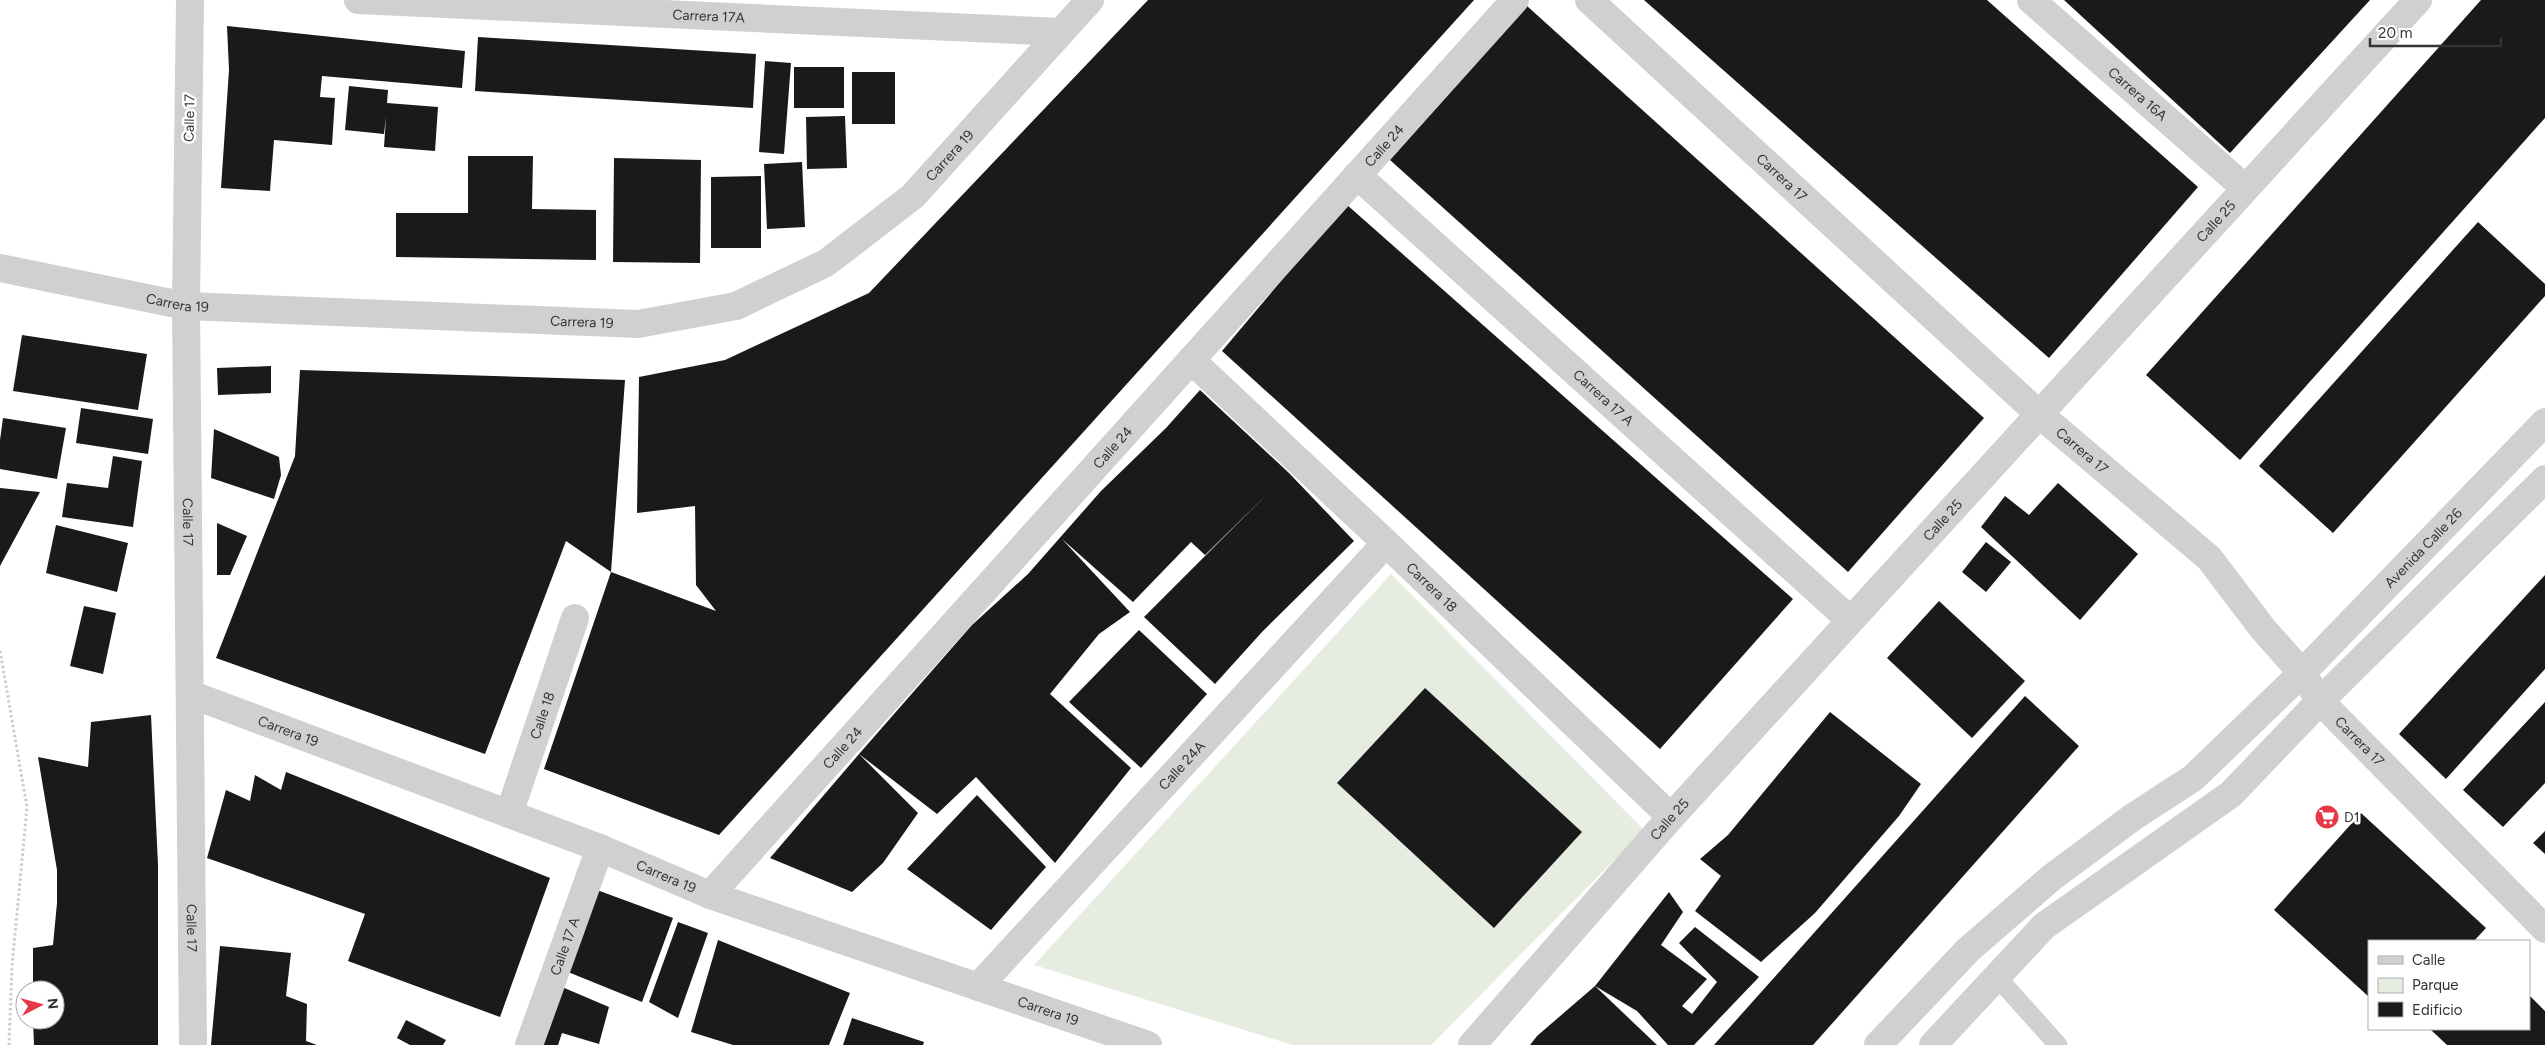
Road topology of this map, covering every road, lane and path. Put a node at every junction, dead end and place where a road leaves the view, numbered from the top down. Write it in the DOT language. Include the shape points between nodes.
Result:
graph roads {
  1 [pos="190,0"];
  2 [pos="358,0"];
  3 [pos="1090,0"];
  4 [pos="1515,0"];
  5 [pos="1589,0"];
  6 [pos="2031,0"];
  7 [pos="2418,0"];
  8 [pos="1060,32"];
  9 [pos="1357,175"];
  10 [pos="2245,188"];
  11 [pos="0,268"];
  12 [pos="186,306"];
  13 [pos="1191,360"];
  14 [pos="2039,414"];
  15 [pos="2545,422"];
  16 [pos="2545,479"];
  17 [pos="1386,543"];
  18 [pos="575,618"];
  19 [pos="1850,620"];
  20 [pos="0,651"];
  21 [pos="2302,673"];
  22 [pos="190,694"];
  23 [pos="2320,701"];
  24 [pos="509,814"];
  25 [pos="1671,817"];
  26 [pos="600,848"];
  27 [pos="710,895"];
  28 [pos="2545,929"];
  29 [pos="1997,977"];
  30 [pos="978,988"];
  31 [pos="8,1045"];
  32 [pos="193,1045"];
  33 [pos="529,1045"];
  34 [pos="1148,1045"];
  35 [pos="1472,1045"];
  36 [pos="1878,1045"];
  37 [pos="1933,1045"];
  38 [pos="2058,1045"];
  1 -- 12 [label="street, Calle 17"];
  2 -- 8 [label="street, Carrera 17A"];
  3 -- 8 [label="street, Carrera 19"];
  4 -- 9 [label="street, Calle 24"];
  5 -- 14 [label="street, Carrera 17"];
  6 -- 10 [label="street, Carrera 16A"];
  7 -- 10 [label="street, Calle 25"];
  8 -- 12 [label="street, Carrera 19" via="913,196 826,263 736,306 638,324"];
  9 -- 13 [label="street, Calle 24"];
  9 -- 19 [label="street, Carrera 17 A"];
  10 -- 14 [label="street, Calle 25"];
  11 -- 12 [label="street, Carrera 19"];
  12 -- 22 [label="street, Calle 17"];
  13 -- 17 [label="street, Carrera 18"];
  13 -- 27 [label="street, Calle 24"];
  14 -- 19 [label="street, Calle 25"];
  14 -- 21 [label="street, Carrera 17" via="2209,558 2263,629"];
  15 -- 21 [label="street, Avenida Calle 26"];
  16 -- 23 [label="street"];
  17 -- 25 [label="street, Carrera 18"];
  17 -- 30 [label="street, Calle 24A"];
  18 -- 24 [label="street, Calle 18"];
  19 -- 25 [label="street, Calle 25"];
  20 -- 31 [label="path" via="27,807"];
  21 -- 23 [label="street, Carrera 17"];
  21 -- 36 [label="street, Avenida Calle 26" via="2193,778 2133,817 2051,878 1968,950"];
  22 -- 24 [label="street, Carrera 19"];
  22 -- 32 [label="street, Calle 17"];
  23 -- 28 [label="street, Carrera 17"];
  23 -- 29 [label="street" via="2231,794 2044,926"];
  24 -- 26 [label="street, Carrera 19"];
  25 -- 35 [label="street, Calle 25"];
  26 -- 27 [label="street, Carrera 19"];
  26 -- 33 [label="street, Calle 17 A"];
  27 -- 30 [label="street, Carrera 19"];
  29 -- 37 [label="street"];
  29 -- 38 [label="lane"];
  30 -- 34 [label="street, Carrera 19"];
}
